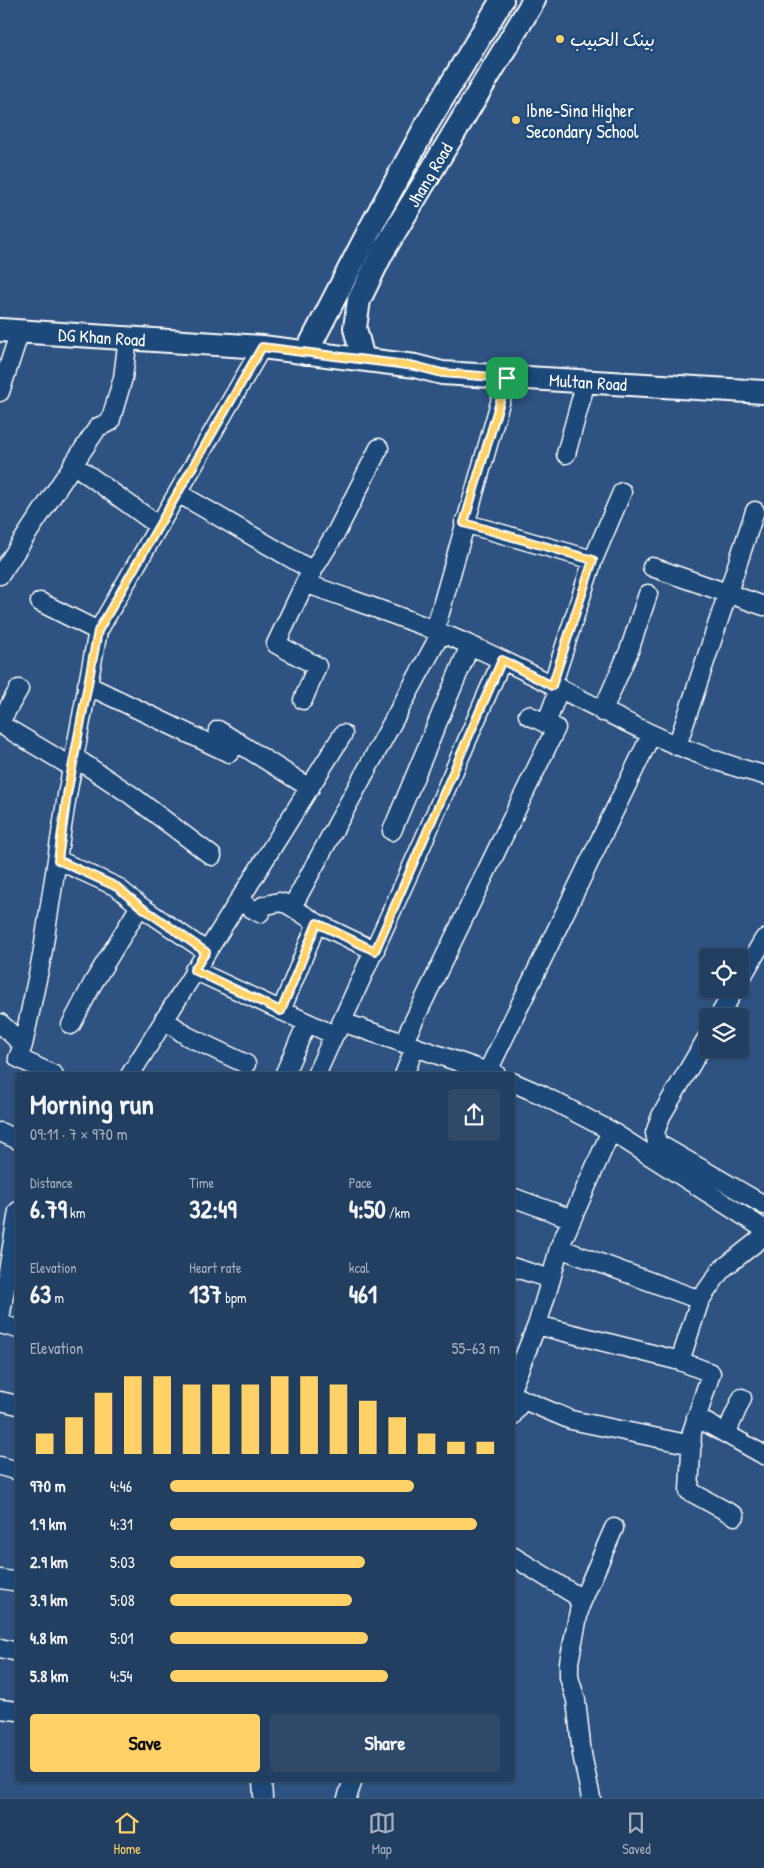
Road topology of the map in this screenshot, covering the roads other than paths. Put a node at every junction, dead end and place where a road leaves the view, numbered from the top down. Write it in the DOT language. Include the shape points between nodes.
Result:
graph roads {
  1 [pos="502,0"];
  2 [pos="534,0"];
  3 [pos="10,331"];
  4 [pos="128,338"];
  5 [pos="205,343"];
  6 [pos="262,347"];
  7 [pos="306,353"];
  8 [pos="364,359"];
  9 [pos="415,366"];
  10 [pos="507,378"];
  11 [pos="764,378"];
  12 [pos="586,381"];
  13 [pos="0,392"];
  14 [pos="764,392"];
  15 [pos="379,448"];
  16 [pos="566,454"];
  17 [pos="73,464"];
  18 [pos="622,492"];
  19 [pos="178,493"];
  20 [pos="755,512"];
  21 [pos="464,523"];
  22 [pos="159,526"];
  23 [pos="593,560"];
  24 [pos="652,567"];
  25 [pos="0,575"];
  26 [pos="309,577"];
  27 [pos="648,594"];
  28 [pos="728,594"];
  29 [pos="40,602"];
  30 [pos="764,606"];
  31 [pos="98,631"];
  32 [pos="438,631"];
  33 [pos="470,645"];
  34 [pos="502,660"];
  35 [pos="87,685"];
  36 [pos="556,687"];
  37 [pos="19,689"];
  38 [pos="303,700"];
  39 [pos="602,712"];
  40 [pos="528,715"];
  41 [pos="0,723"];
  42 [pos="546,724"];
  43 [pos="218,730"];
  44 [pos="343,734"];
  45 [pos="651,735"];
  46 [pos="238,742"];
  47 [pos="677,746"];
  48 [pos="73,762"];
  49 [pos="764,775"];
  50 [pos="310,788"];
  51 [pos="392,831"];
  52 [pos="212,856"];
  53 [pos="58,860"];
  54 [pos="238,901"];
  55 [pos="140,906"];
  56 [pos="292,907"];
  57 [pos="317,923"];
  58 [pos="764,939"];
  59 [pos="375,951"];
  60 [pos="206,952"];
  61 [pos="749,965"];
  62 [pos="194,970"];
  63 [pos="281,1011"];
  64 [pos="164,1019"];
  65 [pos="0,1023"];
  66 [pos="307,1023"];
  67 [pos="71,1025"];
  68 [pos="338,1029"];
  69 [pos="24,1045"];
  70 [pos="409,1045"];
  71 [pos="699,1051"];
  72 [pos="246,1064"];
  73 [pos="45,1072"];
  74 [pos="138,1072"];
  75 [pos="285,1072"];
  76 [pos="317,1072"];
  77 [pos="404,1072"];
  78 [pos="484,1072"];
  79 [pos="491,1072"];
  80 [pos="515,1083"];
  81 [pos="611,1131"];
  82 [pos="0,1132"];
  83 [pos="15,1139"];
  84 [pos="515,1198"];
  85 [pos="764,1205"];
  86 [pos="572,1219"];
  87 [pos="764,1229"];
  88 [pos="764,1236"];
  89 [pos="15,1245"];
  90 [pos="559,1248"];
  91 [pos="515,1268"];
  92 [pos="13,1269"];
  93 [pos="552,1279"];
  94 [pos="700,1300"];
  95 [pos="0,1319"];
  96 [pos="0,1324"];
  97 [pos="537,1325"];
  98 [pos="15,1328"];
  99 [pos="680,1361"];
  100 [pos="516,1394"];
  101 [pos="742,1398"];
  102 [pos="0,1401"];
  103 [pos="15,1404"];
  104 [pos="696,1417"];
  105 [pos="726,1434"];
  106 [pos="692,1445"];
  107 [pos="764,1455"];
  108 [pos="0,1466"];
  109 [pos="15,1470"];
  110 [pos="735,1516"];
  111 [pos="614,1528"];
  112 [pos="515,1558"];
  113 [pos="0,1579"];
  114 [pos="15,1582"];
  115 [pos="580,1606"];
  116 [pos="0,1648"];
  117 [pos="15,1651"];
  118 [pos="0,1709"];
  119 [pos="15,1711"];
  120 [pos="262,1782"];
  121 [pos="352,1782"];
  122 [pos="263,1798"];
  123 [pos="347,1798"];
  124 [pos="591,1798"];
  1 -- 7 [label="main road, Jhang Road" via="422,133"];
  2 -- 8 [label="main road, Jhang Road" via="382,253 359,300 355,328"];
  3 -- 4 [label="main road, DG Khan Road"];
  3 -- 13 [label="street"];
  4 -- 5 [label="main road, DG Khan Road"];
  4 -- 17 [label="street" via="123,378 110,422 98,427"];
  5 -- 6 [label="main road, Multan Road"];
  6 -- 7 [label="main road, Multan Road"];
  6 -- 19 [label="street"];
  7 -- 8 [label="main road, Multan Road"];
  8 -- 9 [label="main road, Multan Road"];
  9 -- 10 [label="main road, Multan Road" via="442,373"];
  9 -- 11 [label="main road, Multan Road" via="444,360"];
  10 -- 12 [label="main road, Multan Road"];
  10 -- 21 [label="street"];
  12 -- 14 [label="main road, Multan Road"];
  12 -- 16 [label="street"];
  15 -- 26 [label="street" via="337,531"];
  17 -- 22 [label="street"];
  17 -- 25 [label="street"];
  18 -- 23 [label="street"];
  19 -- 22 [label="street"];
  19 -- 26 [label="street"];
  20 -- 28 [label="street"];
  21 -- 23 [label="street"];
  21 -- 32 [label="street"];
  22 -- 31 [label="street"];
  23 -- 36 [label="street"];
  24 -- 28 [label="street"];
  26 -- 32 [label="street"];
  26 -- 38 [label="street" via="276,644 317,666"];
  27 -- 39 [label="street" via="629,651"];
  28 -- 30 [label="street"];
  28 -- 47 [label="street"];
  29 -- 31 [label="street"];
  31 -- 35 [label="street"];
  32 -- 33 [label="street"];
  32 -- 56 [label="street"];
  33 -- 34 [label="street"];
  33 -- 51 [label="street"];
  34 -- 36 [label="street"];
  34 -- 59 [label="street"];
  35 -- 46 [label="street" via="229,754"];
  35 -- 48 [label="street"];
  36 -- 39 [label="street"];
  36 -- 42 [label="street"];
  37 -- 41 [label="street"];
  39 -- 45 [label="street"];
  40 -- 42 [label="street"];
  41 -- 48 [label="street"];
  42 -- 70 [label="street" via="556,728"];
  43 -- 46 [label="street"];
  44 -- 50 [label="street"];
  45 -- 47 [label="street"];
  45 -- 79 [label="street"];
  46 -- 50 [label="street"];
  47 -- 49 [label="street"];
  48 -- 52 [label="street" via="132,795"];
  48 -- 53 [label="street"];
  50 -- 54 [label="street"];
  53 -- 55 [label="street" via="117,887"];
  53 -- 69 [label="street"];
  54 -- 56 [label="street" via="260,913 263,906 279,902"];
  54 -- 60 [label="street"];
  55 -- 60 [label="street"];
  55 -- 67 [label="street"];
  56 -- 57 [label="street"];
  57 -- 59 [label="street"];
  57 -- 63 [label="street"];
  58 -- 61 [label="street"];
  59 -- 68 [label="street"];
  60 -- 62 [label="street"];
  62 -- 63 [label="street"];
  62 -- 64 [label="street"];
  63 -- 66 [label="street"];
  64 -- 72 [label="street" via="187,1036"];
  64 -- 74 [label="street"];
  65 -- 69 [label="street"];
  66 -- 68 [label="street"];
  66 -- 75 [label="street"];
  68 -- 70 [label="street"];
  68 -- 76 [label="street"];
  69 -- 73 [label="street" via="18,1058"];
  70 -- 77 [label="street"];
  70 -- 78 [label="street"];
  71 -- 85 [label="street" via="661,1116 655,1133 656,1143"];
  80 -- 81 [label="street"];
  81 -- 86 [label="street"];
  81 -- 87 [label="street"];
  82 -- 83 [label="street"];
  84 -- 86 [label="street"];
  86 -- 90 [label="street"];
  88 -- 94 [label="street" via="721,1270"];
  89 -- 92 [label="street"];
  90 -- 93 [label="street"];
  90 -- 94 [label="street"];
  91 -- 93 [label="street"];
  92 -- 95 [label="street"];
  93 -- 97 [label="street"];
  94 -- 99 [label="street"];
  96 -- 98 [label="street"];
  97 -- 99 [label="street"];
  97 -- 100 [label="street"];
  99 -- 104 [label="street" via="711,1373"];
  100 -- 106 [label="street" via="571,1420"];
  101 -- 105 [label="street"];
  102 -- 103 [label="street"];
  104 -- 105 [label="street"];
  104 -- 106 [label="street"];
  105 -- 107 [label="street"];
  106 -- 110 [label="street" via="689,1491"];
  108 -- 109 [label="street"];
  111 -- 115 [label="street"];
  112 -- 115 [label="street" via="577,1596"];
  113 -- 114 [label="street"];
  115 -- 124 [label="street" via="569,1677 576,1700"];
  116 -- 117 [label="street"];
  118 -- 119 [label="street"];
  120 -- 122 [label="street"];
  121 -- 123 [label="street"];
}
